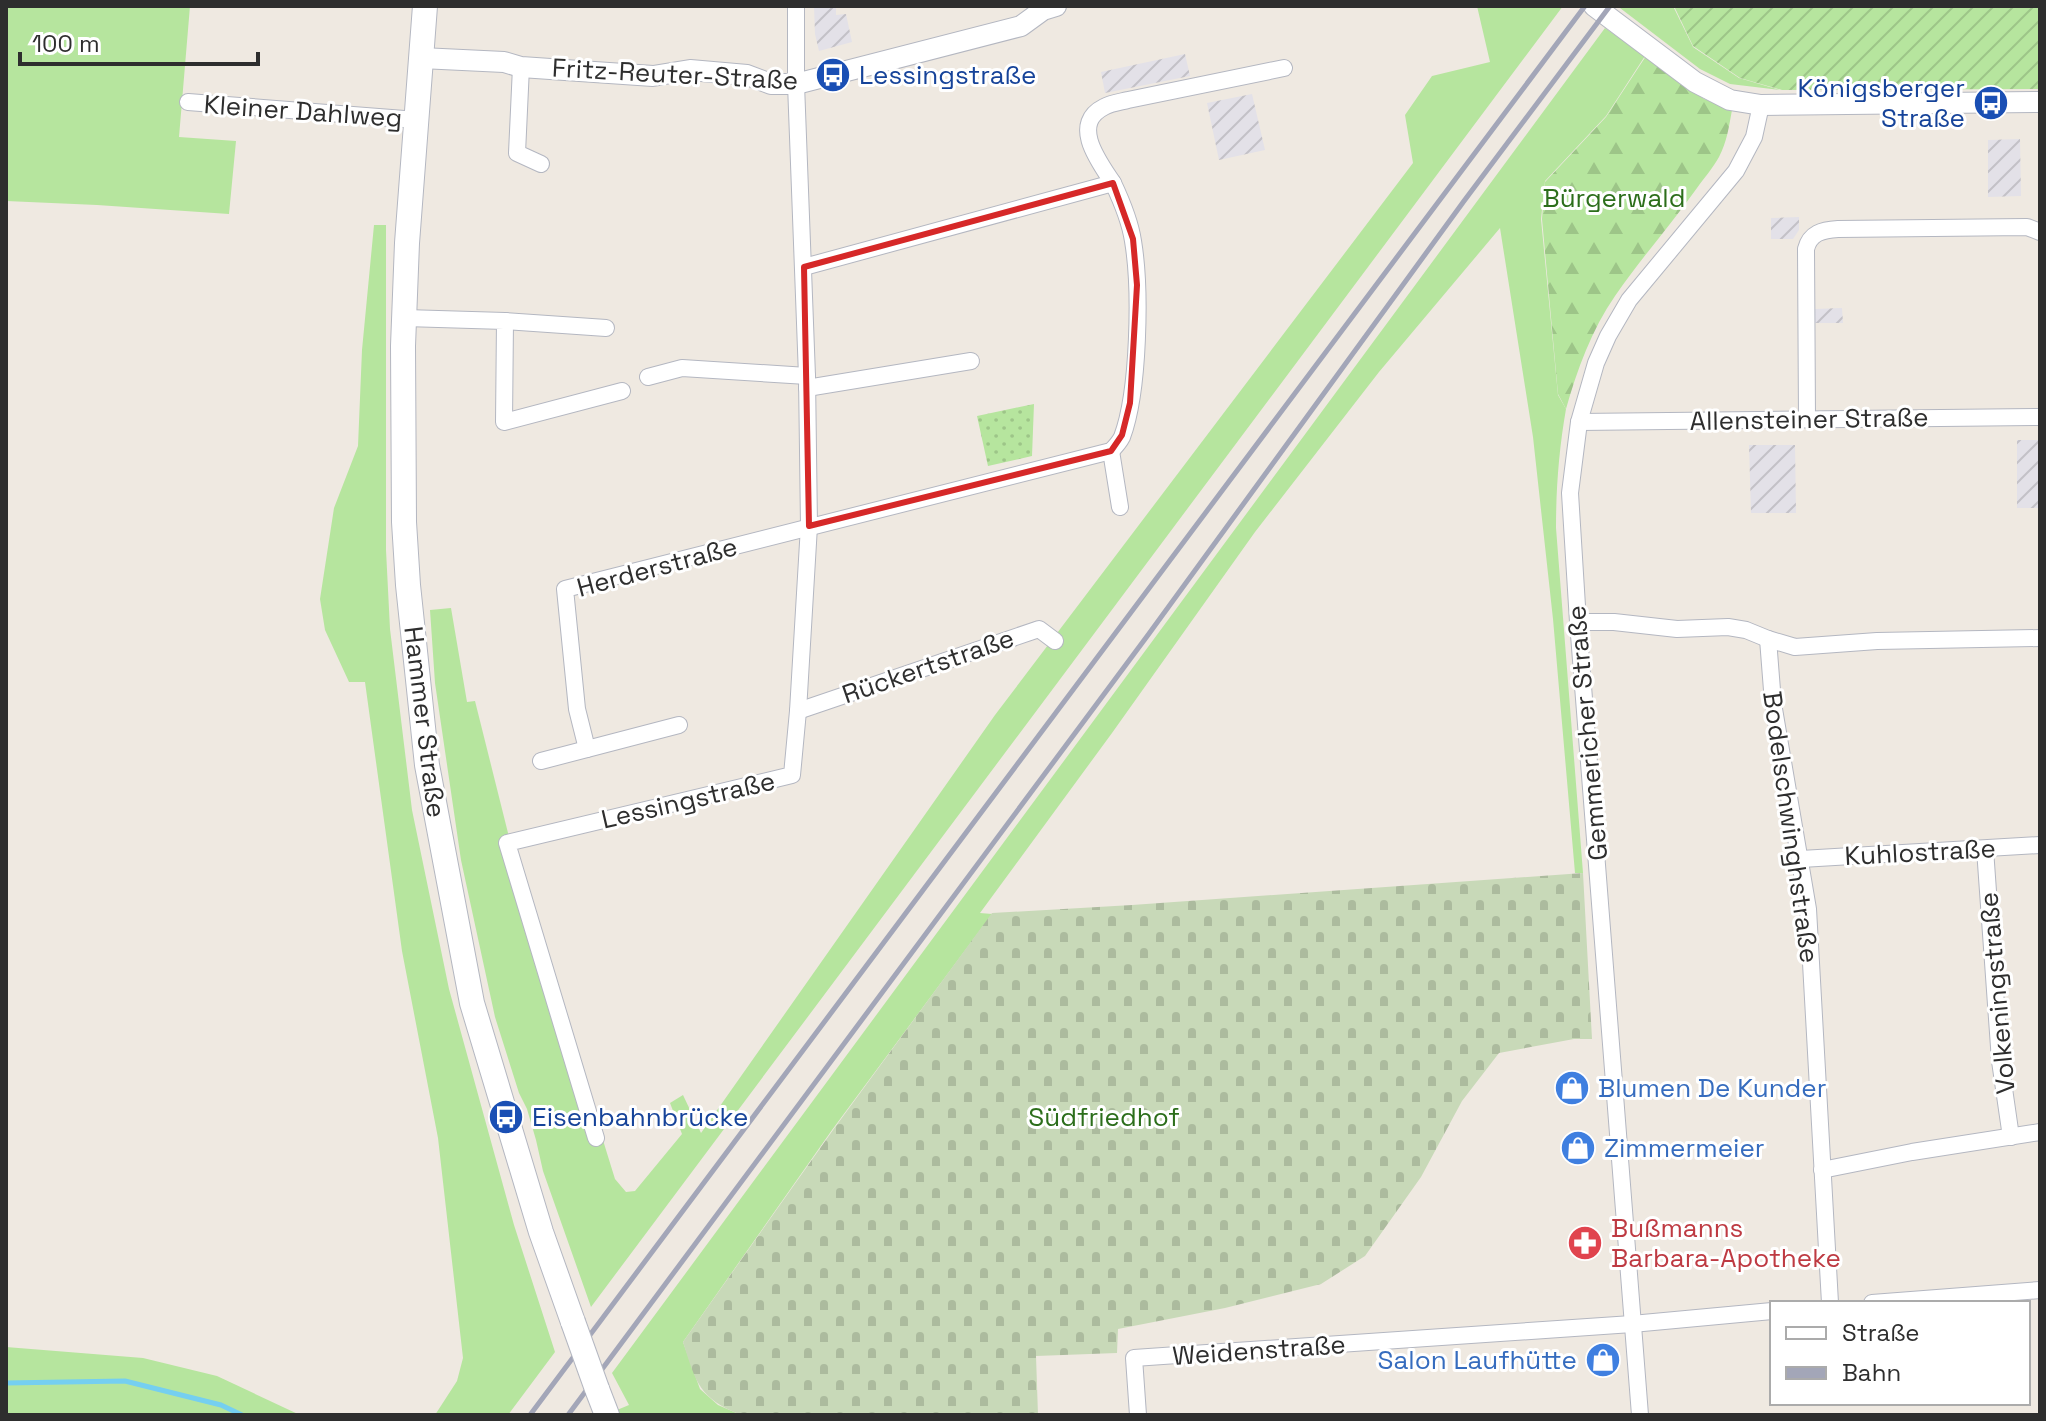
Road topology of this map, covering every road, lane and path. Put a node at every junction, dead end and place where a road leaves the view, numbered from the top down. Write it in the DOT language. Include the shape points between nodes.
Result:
graph roads {
  1 [pos="425,6"];
  2 [pos="796,6"];
  3 [pos="1056,6"];
  4 [pos="1594,6"];
  5 [pos="421,58"];
  6 [pos="521,67"];
  7 [pos="1284,68"];
  8 [pos="796,84"];
  9 [pos="188,102"];
  10 [pos="2040,102"];
  11 [pos="1761,105"];
  12 [pos="417,120"];
  13 [pos="541,164"];
  14 [pos="1113,183"];
  15 [pos="2040,232"];
  16 [pos="804,267"];
  17 [pos="405,318"];
  18 [pos="505,321"];
  19 [pos="606,328"];
  20 [pos="971,361"];
  21 [pos="648,377"];
  22 [pos="807,382"];
  23 [pos="622,391"];
  24 [pos="2040,417"];
  25 [pos="1807,419"];
  26 [pos="1579,422"];
  27 [pos="1111,451"];
  28 [pos="1120,507"];
  29 [pos="809,526"];
  30 [pos="1578,622"];
  31 [pos="2040,638"];
  32 [pos="1768,639"];
  33 [pos="1055,641"];
  34 [pos="798,711"];
  35 [pos="679,725"];
  36 [pos="587,749"];
  37 [pos="541,761"];
  38 [pos="2040,845"];
  39 [pos="1985,849"];
  40 [pos="1801,859"];
  41 [pos="2040,1132"];
  42 [pos="2011,1137"];
  43 [pos="596,1138"];
  44 [pos="1822,1170"];
  45 [pos="2040,1290"];
  46 [pos="1830,1301"];
  47 [pos="1898,1301"];
  48 [pos="1770,1311"];
  49 [pos="1632,1324"];
  50 [pos="607,1415"];
  51 [pos="1138,1415"];
  52 [pos="1640,1415"];
  1 -- 5 [label="main road, Hammer Straße"];
  2 -- 8 [label="street, Lessingstraße"];
  3 -- 8 [label="street, Fritz-Reuter-Straße" via="1021,26"];
  4 -- 11 [label="street" via="1695,82 1730,100"];
  5 -- 6 [label="street, Fritz-Reuter-Straße"];
  5 -- 12 [label="main road, Hammer Straße"];
  6 -- 8 [label="street, Fritz-Reuter-Straße" via="653,76 690,70"];
  6 -- 13 [label="street, Fritz-Reuter-Straße" via="517,153"];
  7 -- 14 [label="street" via="1128,100 1096,112 1088,135"];
  8 -- 16 [label="street, Lessingstraße"];
  9 -- 12 [label="street, Kleiner Dahlweg"];
  10 -- 11 [label="street"];
  11 -- 26 [label="street, Gemmericher Straße" via="1754,137 1736,171 1629,300 1608,336"];
  12 -- 17 [label="main road, Hammer Straße"];
  14 -- 16 [label="street"];
  14 -- 27 [label="street" via="1133,239 1137,285 1130,403 1122,435"];
  15 -- 25 [label="street" via="2027,227 1838,229 1811,237 1806,249"];
  16 -- 22 [label="street, Lessingstraße"];
  17 -- 18 [label="street"];
  17 -- 50 [label="main road, Hammer Straße, bridge" via="404,522 427,765 472,1003 541,1232"];
  18 -- 19 [label="street"];
  18 -- 23 [label="street" via="504,422"];
  20 -- 22 [label="street"];
  21 -- 22 [label="street" via="682,368"];
  22 -- 29 [label="street, Lessingstraße"];
  24 -- 25 [label="street, Allensteiner Straße"];
  25 -- 26 [label="street, Allensteiner Straße"];
  26 -- 30 [label="street, Gemmericher Straße" via="1570,493"];
  27 -- 28 [label="street"];
  27 -- 29 [label="street"];
  29 -- 34 [label="street, Lessingstraße"];
  29 -- 36 [label="street, Herderstraße" via="565,589 577,709"];
  30 -- 32 [label="street" via="1728,627"];
  30 -- 49 [label="street, Gemmericher Straße"];
  31 -- 32 [label="street" via="1795,647"];
  32 -- 40 [label="street, Bodelschwinghstraße" via="1773,703"];
  33 -- 34 [label="street, Rückertstraße" via="1039,629"];
  34 -- 43 [label="street, Lessingstraße" via="792,775 507,843"];
  35 -- 36 [label="street"];
  36 -- 37 [label="street"];
  38 -- 39 [label="street, Kuhlostraße"];
  39 -- 40 [label="street, Kuhlostraße"];
  39 -- 42 [label="street, Volkeningstraße" via="2000,1061"];
  40 -- 44 [label="street, Bodelschwinghstraße"];
  41 -- 42 [label="street"];
  42 -- 44 [label="street"];
  44 -- 46 [label="street, Bodelschwinghstraße"];
  45 -- 47 [label="street"];
  48 -- 49 [label="street"];
  49 -- 51 [label="street, Weidenstraße" via="1134,1358"];
  49 -- 52 [label="street, Gemmericher Straße"];
}
